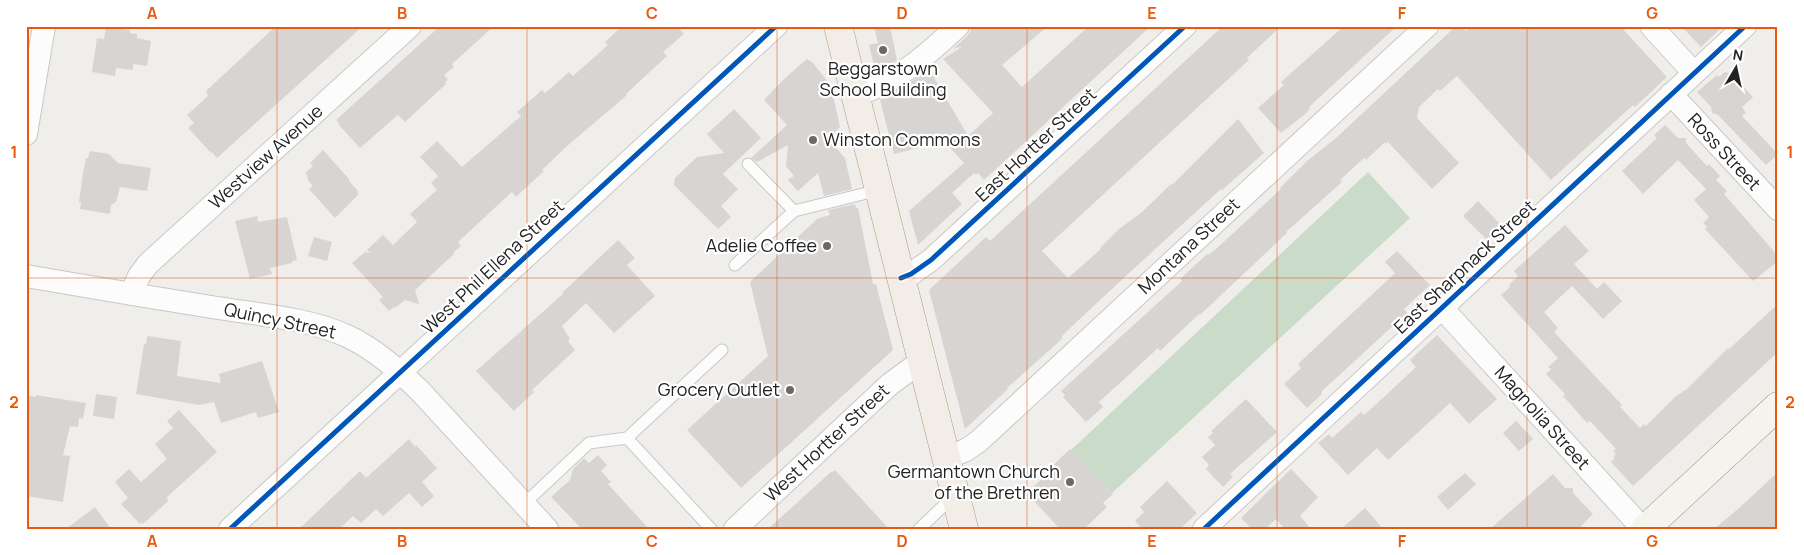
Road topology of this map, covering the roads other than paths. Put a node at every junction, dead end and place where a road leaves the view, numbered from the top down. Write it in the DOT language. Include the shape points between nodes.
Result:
graph roads {
  1 [pos="44,26"];
  2 [pos="410,26"];
  3 [pos="776,26"];
  4 [pos="838,26"];
  5 [pos="958,26"];
  6 [pos="1185,26"];
  7 [pos="1427,26"];
  8 [pos="1651,26"];
  9 [pos="1745,26"];
  10 [pos="1694,73"];
  11 [pos="1671,94"];
  12 [pos="856,95"];
  13 [pos="26,134"];
  14 [pos="748,164"];
  15 [pos="880,190"];
  16 [pos="1778,209"];
  17 [pos="794,211"];
  18 [pos="735,265"];
  19 [pos="26,276"];
  20 [pos="901,278"];
  21 [pos="131,294"];
  22 [pos="1442,308"];
  23 [pos="722,350"];
  24 [pos="923,363"];
  25 [pos="400,372"];
  26 [pos="1778,406"];
  27 [pos="627,438"];
  28 [pos="946,458"];
  29 [pos="956,495"];
  30 [pos="524,504"];
  31 [pos="230,529"];
  32 [pos="547,529"];
  33 [pos="711,529"];
  34 [pos="734,529"];
  35 [pos="919,529"];
  36 [pos="964,529"];
  37 [pos="1204,529"];
  38 [pos="1644,529"];
  1 -- 13 [label="street"];
  2 -- 21 [label="street, Westview Avenue" via="148,264"];
  3 -- 25 [label="street, West Phil Ellena Street"];
  4 -- 12 [label="main road"];
  5 -- 12 [label="street" via="909,69"];
  6 -- 20 [label="street, East Hortter Street" via="930,260"];
  7 -- 28 [label="street, Montana Street" via="979,441"];
  8 -- 10 [label="street"];
  9 -- 10 [label="street, East Sharpnack Street"];
  10 -- 11 [label="street, East Sharpnack Street"];
  11 -- 16 [label="street, Ross Street"];
  11 -- 22 [label="street, East Sharpnack Street"];
  12 -- 15 [label="main road"];
  14 -- 17 [label="lane"];
  15 -- 17 [label="lane"];
  15 -- 20 [label="main road"];
  17 -- 18 [label="lane"];
  19 -- 21 [label="street, Quincy Street"];
  20 -- 24 [label="main road"];
  21 -- 25 [label="street, Quincy Street" via="329,329 366,346"];
  22 -- 37 [label="street, East Sharpnack Street"];
  22 -- 38 [label="street, Magnolia Street"];
  23 -- 27 [label="lane"];
  24 -- 28 [label="main road"];
  24 -- 34 [label="street, West Hortter Street" via="889,385"];
  25 -- 30 [label="street, Quincy Street"];
  25 -- 31 [label="street, West Phil Ellena Street"];
  26 -- 38 [label="street"];
  27 -- 30 [label="lane" via="589,443"];
  27 -- 33 [label="lane"];
  28 -- 29 [label="main road"];
  29 -- 35 [label="lane"];
  29 -- 36 [label="main road"];
  30 -- 32 [label="street, Quincy Street"];
}
